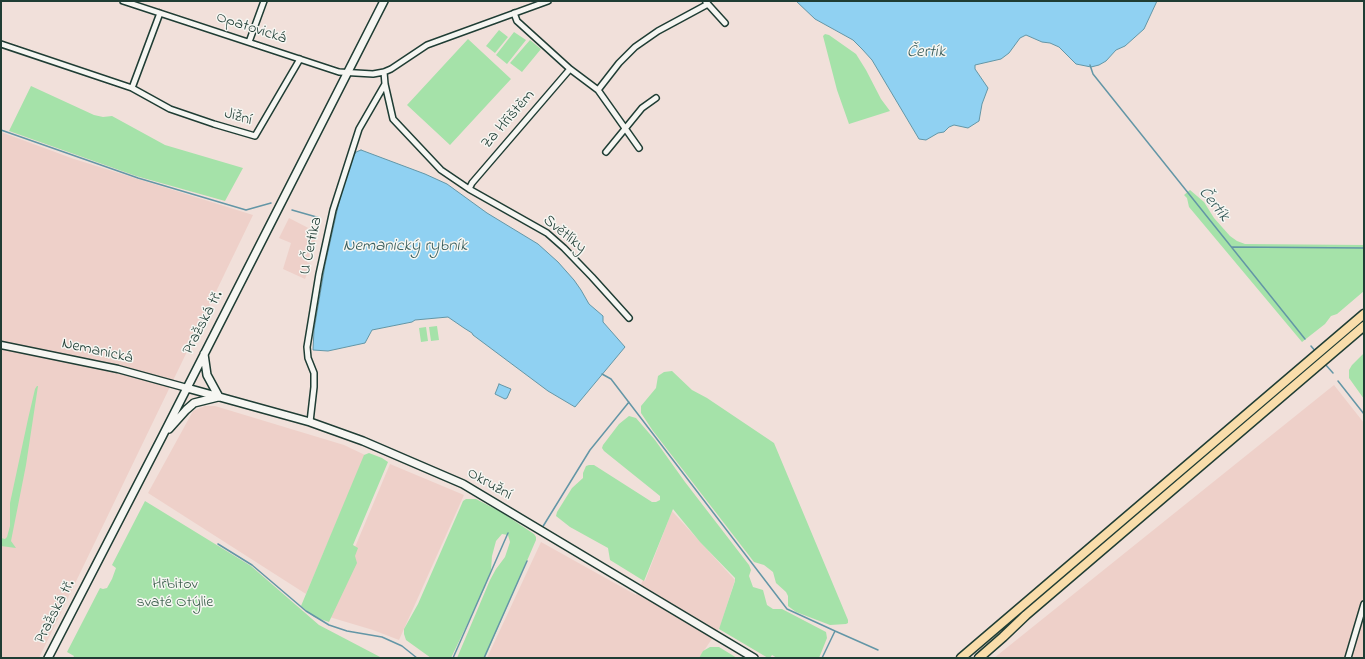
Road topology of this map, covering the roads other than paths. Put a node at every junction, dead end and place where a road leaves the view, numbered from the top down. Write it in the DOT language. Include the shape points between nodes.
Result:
graph roads {
  1 [pos="123,1"];
  2 [pos="264,1"];
  3 [pos="384,1"];
  4 [pos="548,1"];
  5 [pos="707,2"];
  6 [pos="160,13"];
  7 [pos="514,13"];
  8 [pos="725,23"];
  9 [pos="249,42"];
  10 [pos="1,44"];
  11 [pos="300,59"];
  12 [pos="570,69"];
  13 [pos="348,72"];
  14 [pos="384,72"];
  15 [pos="385,84"];
  16 [pos="132,88"];
  17 [pos="598,90"];
  18 [pos="656,98"];
  19 [pos="626,129"];
  20 [pos="639,148"];
  21 [pos="606,152"];
  22 [pos="469,189"];
  23 [pos="1364,314"];
  24 [pos="629,318"];
  25 [pos="1364,326"];
  26 [pos="1,346"];
  27 [pos="204,354"];
  28 [pos="187,388"];
  29 [pos="219,397"];
  30 [pos="310,422"];
  31 [pos="162,437"];
  32 [pos="1364,607"];
  33 [pos="1026,615"];
  34 [pos="48,658"];
  35 [pos="754,658"];
  36 [pos="961,658"];
  37 [pos="972,658"];
  38 [pos="979,658"];
  39 [pos="1348,658"];
  1 -- 6 [label="street, Opatovická"];
  2 -- 9 [label="street"];
  3 -- 13 [label="main road, Pražská tř."];
  4 -- 7 [label="street"];
  5 -- 8 [label="street"];
  5 -- 17 [label="street" via="636,47 619,63"];
  6 -- 9 [label="street, Opatovická"];
  6 -- 16 [label="street"];
  7 -- 12 [label="street" via="517,21"];
  7 -- 14 [label="street" via="427,45"];
  9 -- 11 [label="street, Opatovická"];
  10 -- 16 [label="street, Jižní"];
  11 -- 13 [label="street, Opatovická" via="339,72"];
  11 -- 16 [label="street, Jižní" via="255,136 170,109"];
  12 -- 17 [label="street"];
  12 -- 22 [label="street, Za Hřištěm"];
  13 -- 14 [label="street, Opatovická"];
  13 -- 27 [label="main road, Pražská tř."];
  14 -- 15 [label="street"];
  15 -- 22 [label="street" via="393,119 440,170"];
  15 -- 30 [label="street, U Čertíka" via="359,129 333,210 307,347 314,373"];
  17 -- 19 [label="street"];
  18 -- 19 [label="street" via="642,108"];
  19 -- 20 [label="street"];
  19 -- 21 [label="street"];
  22 -- 24 [label="street, Světlíky" via="547,233"];
  23 -- 36 [label="highway"];
  25 -- 33 [label="highway"];
  26 -- 28 [label="street, Nemanická" via="121,370"];
  27 -- 28 [label="main road, Pražská tř."];
  27 -- 29 [label="main road" via="207,375"];
  28 -- 29 [label="main road, Okružní"];
  28 -- 31 [label="main road, Pražská tř."];
  29 -- 30 [label="main road, Okružní"];
  29 -- 31 [label="main road" via="191,404"];
  30 -- 35 [label="main road, Okružní" via="363,441 463,484"];
  31 -- 34 [label="main road, Pražská tř."];
  32 -- 39 [label="street"];
  33 -- 37 [label="highway"];
  33 -- 38 [label="highway"];
}
